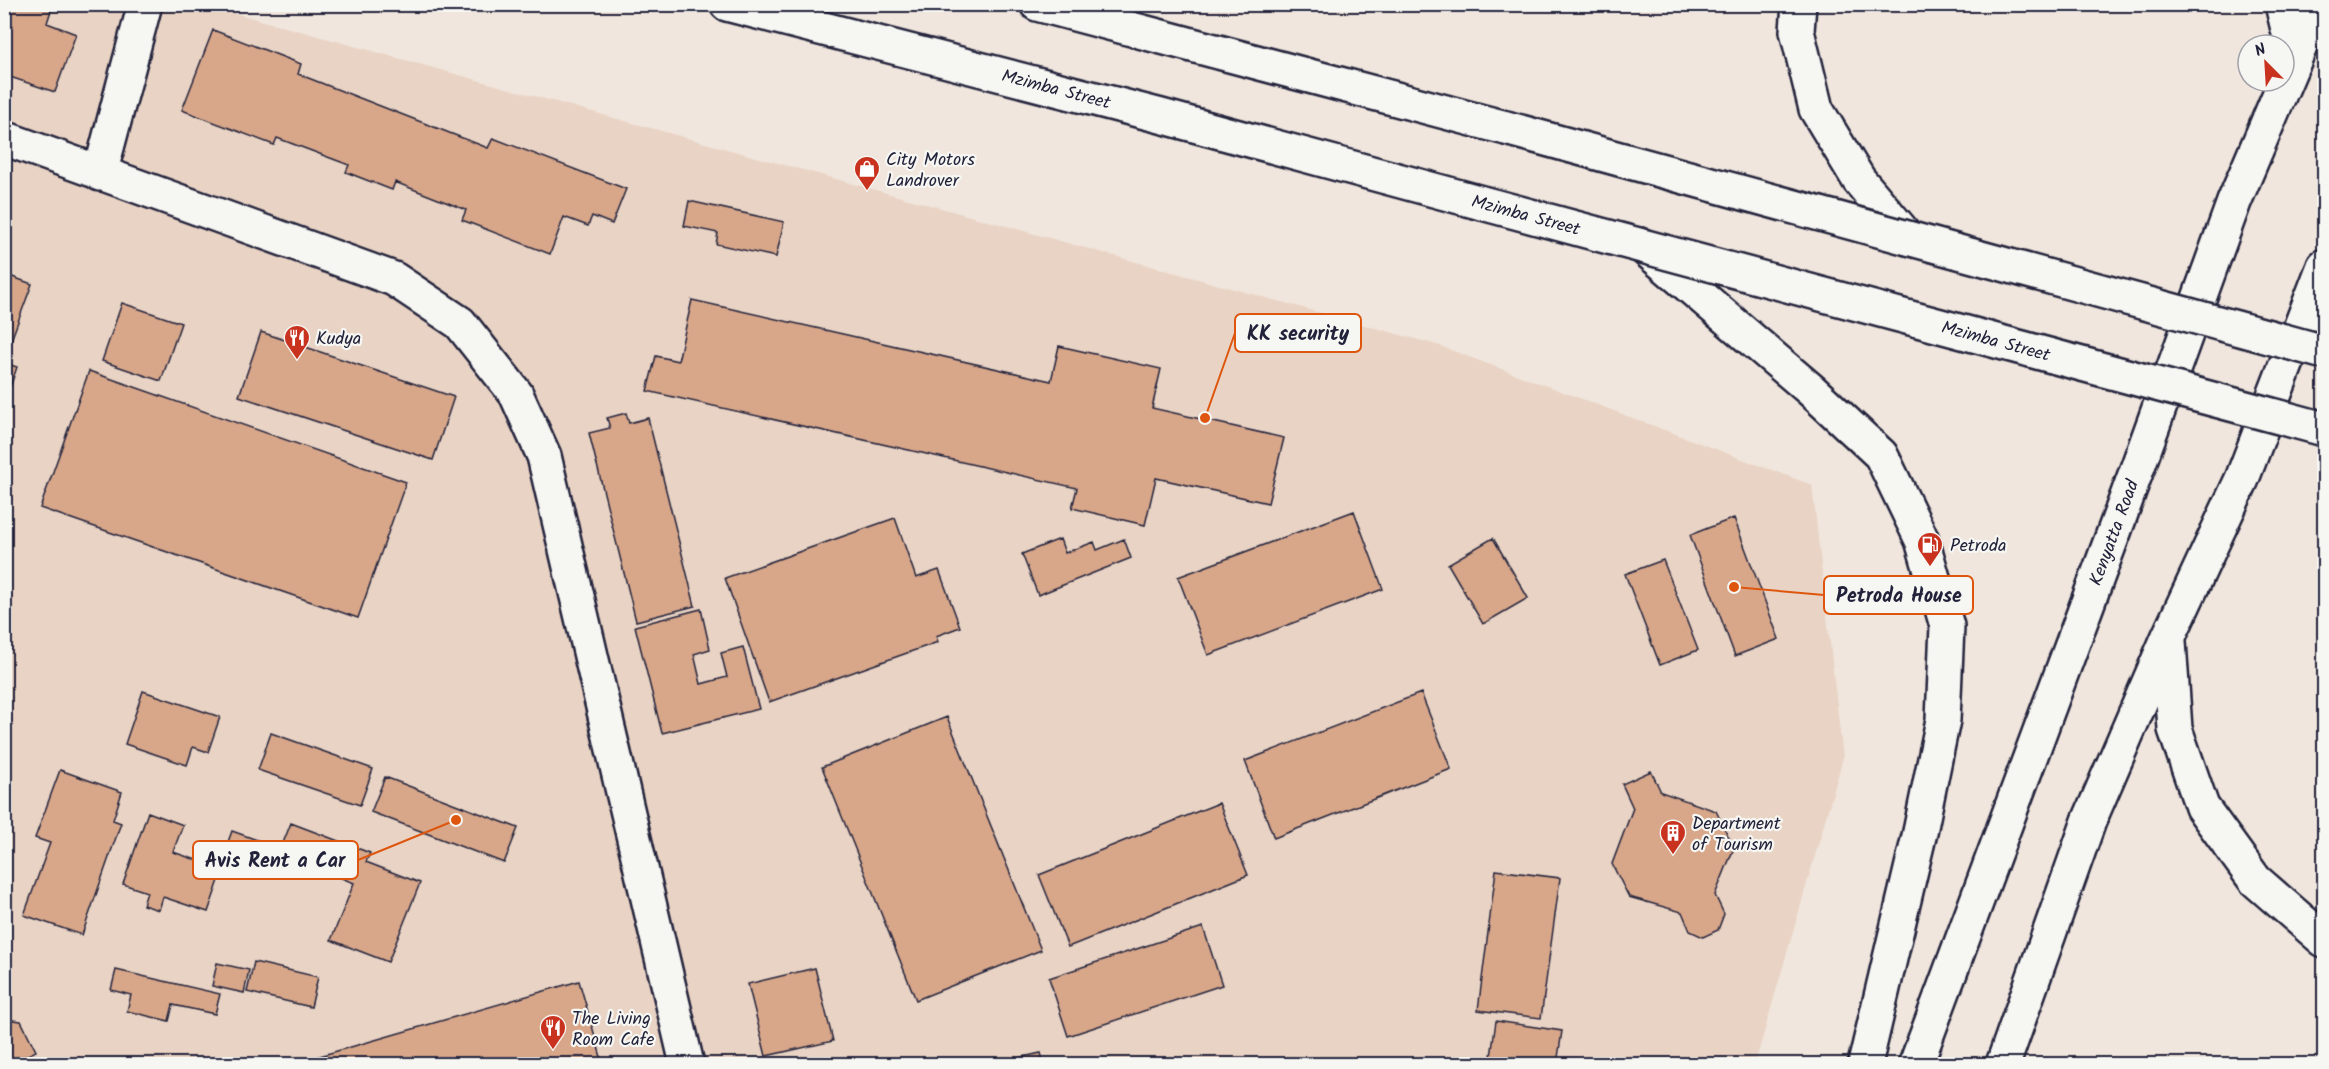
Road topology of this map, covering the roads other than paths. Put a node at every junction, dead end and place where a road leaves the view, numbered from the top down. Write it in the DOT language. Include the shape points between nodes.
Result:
graph roads {
  1 [pos="145,4"];
  2 [pos="727,4"];
  3 [pos="1037,4"];
  4 [pos="2282,4"];
  5 [pos="2318,4"];
  6 [pos="1798,18"];
  7 [pos="2289,33"];
  8 [pos="2296,57"];
  9 [pos="2280,93"];
  10 [pos="4,138"];
  11 [pos="100,174"];
  12 [pos="1908,238"];
  13 [pos="1641,245"];
  14 [pos="2325,266"];
  15 [pos="2325,352"];
  16 [pos="2325,429"];
  17 [pos="2168,638"];
  18 [pos="2325,940"];
  19 [pos="687,1065"];
  20 [pos="1865,1065"];
  21 [pos="1916,1065"];
  22 [pos="2004,1065"];
  1 -- 11 [label="main road"];
  2 -- 13 [label="main road, Mzimba Street, bridge"];
  3 -- 12 [label="main road, bridge"];
  4 -- 7 [label="main road"];
  5 -- 8 [label="main road, Kenyatta Road"];
  6 -- 12 [label="main road" via="1816,109 1859,180"];
  9 -- 21 [label="main road, Kenyatta Road" via="2234,202"];
  10 -- 11 [label="main road"];
  11 -- 19 [label="main road" via="394,279 460,323 516,394 544,456"];
  12 -- 15 [label="main road, bridge"];
  13 -- 16 [label="main road, Mzimba Street, bridge"];
  13 -- 20 [label="main road" via="1881,455 1922,540 1947,626 1943,720"];
  14 -- 17 [label="main road" via="2242,479"];
  17 -- 18 [label="main road" via="2175,729 2202,807 2255,880"];
  17 -- 22 [label="main road" via="2089,821"];
}
